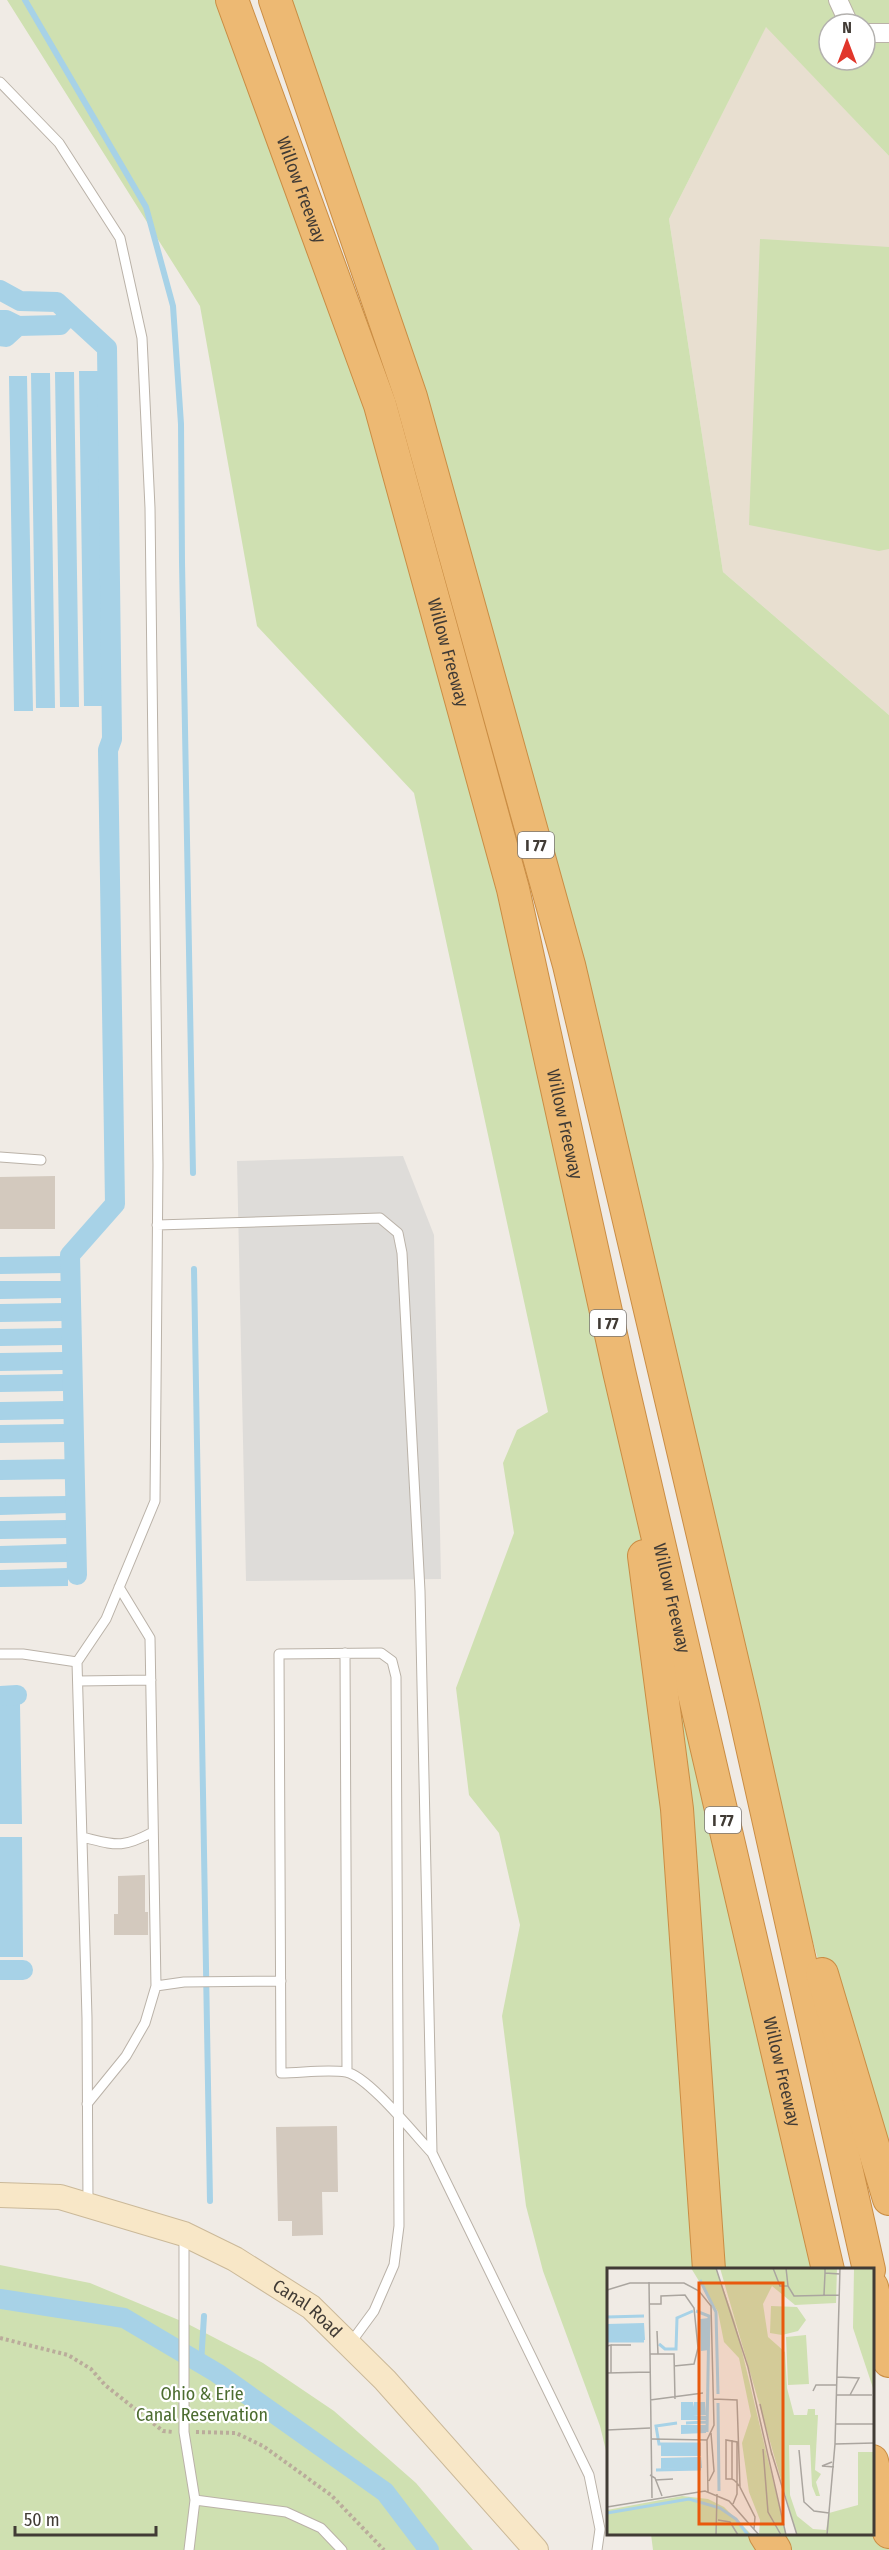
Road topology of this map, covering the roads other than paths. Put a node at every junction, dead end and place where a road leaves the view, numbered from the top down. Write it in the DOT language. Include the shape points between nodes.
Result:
graph roads {
  1 [pos="232,0"];
  2 [pos="274,0"];
  3 [pos="0,82"];
  4 [pos="0,1157"];
  5 [pos="41,1160"];
  6 [pos="157,1225"];
  7 [pos="619,1371"];
  8 [pos="119,1587"];
  9 [pos="345,1653"];
  10 [pos="0,1654"];
  11 [pos="77,1662"];
  12 [pos="151,1680"];
  13 [pos="78,1681"];
  14 [pos="743,1706"];
  15 [pos="153,1833"];
  16 [pos="82,1837"];
  17 [pos="281,1981"];
  18 [pos="156,1986"];
  19 [pos="347,2072"];
  20 [pos="87,2104"];
  21 [pos="397,2116"];
  22 [pos="432,2153"];
  23 [pos="0,2195"];
  24 [pos="889,2199"];
  25 [pos="88,2205"];
  26 [pos="184,2234"];
  27 [pos="709,2268"];
  28 [pos="828,2268"];
  29 [pos="869,2268"];
  30 [pos="874,2292"];
  31 [pos="349,2344"];
  32 [pos="889,2361"];
  33 [pos="874,2465"];
  34 [pos="195,2500"];
  35 [pos="889,2532"];
  36 [pos="766,2535"];
  37 [pos="189,2550"];
  38 [pos="342,2550"];
  39 [pos="536,2550"];
  40 [pos="597,2550"];
  41 [pos="775,2550"];
  1 -- 7 [label="highway, Willow Freeway / I 77" via="380,405 513,889"];
  2 -- 14 [label="highway, Willow Freeway / I 77" via="411,397 569,965"];
  3 -- 6 [label="lane" via="59,143 120,238 142,338 150,508"];
  4 -- 5 [label="lane"];
  6 -- 8 [label="lane" via="155,1501"];
  6 -- 22 [label="lane" via="380,1218 398,1233 420,1591"];
  7 -- 27 [label="highway" via="677,1809"];
  7 -- 28 [label="highway, Willow Freeway / I 77"];
  8 -- 11 [label="lane" via="106,1619"];
  8 -- 12 [label="lane" via="150,1638"];
  9 -- 17 [label="lane" via="279,1654"];
  9 -- 19 [label="lane"];
  9 -- 21 [label="lane" via="381,1653 392,1661 396,1677"];
  10 -- 11 [label="lane"];
  11 -- 13 [label="lane"];
  12 -- 13 [label="lane"];
  12 -- 15 [label="lane"];
  13 -- 16 [label="lane"];
  14 -- 24 [label="highway"];
  14 -- 29 [label="highway, Willow Freeway / I 77"];
  15 -- 16 [label="lane" via="131,1844"];
  15 -- 18 [label="lane"];
  16 -- 20 [label="lane"];
  17 -- 18 [label="lane"];
  17 -- 19 [label="lane" via="281,2073"];
  18 -- 20 [label="lane" via="145,2023 126,2056"];
  19 -- 21 [label="lane" via="365,2081"];
  20 -- 25 [label="lane"];
  21 -- 22 [label="lane"];
  21 -- 31 [label="lane" via="399,2226 394,2265 374,2311"];
  22 -- 40 [label="lane" via="589,2475 600,2529"];
  23 -- 25 [label="street, Canal Road" via="60,2197"];
  25 -- 26 [label="street, Canal Road"];
  26 -- 31 [label="street, Canal Road" via="235,2259 311,2307"];
  26 -- 34 [label="lane" via="184,2432"];
  30 -- 32 [label="highway"];
  31 -- 39 [label="street, Canal Road"];
  33 -- 35 [label="highway"];
  34 -- 37 [label="lane"];
  34 -- 38 [label="lane" via="286,2512 321,2528"];
  36 -- 41 [label="highway"];
}
